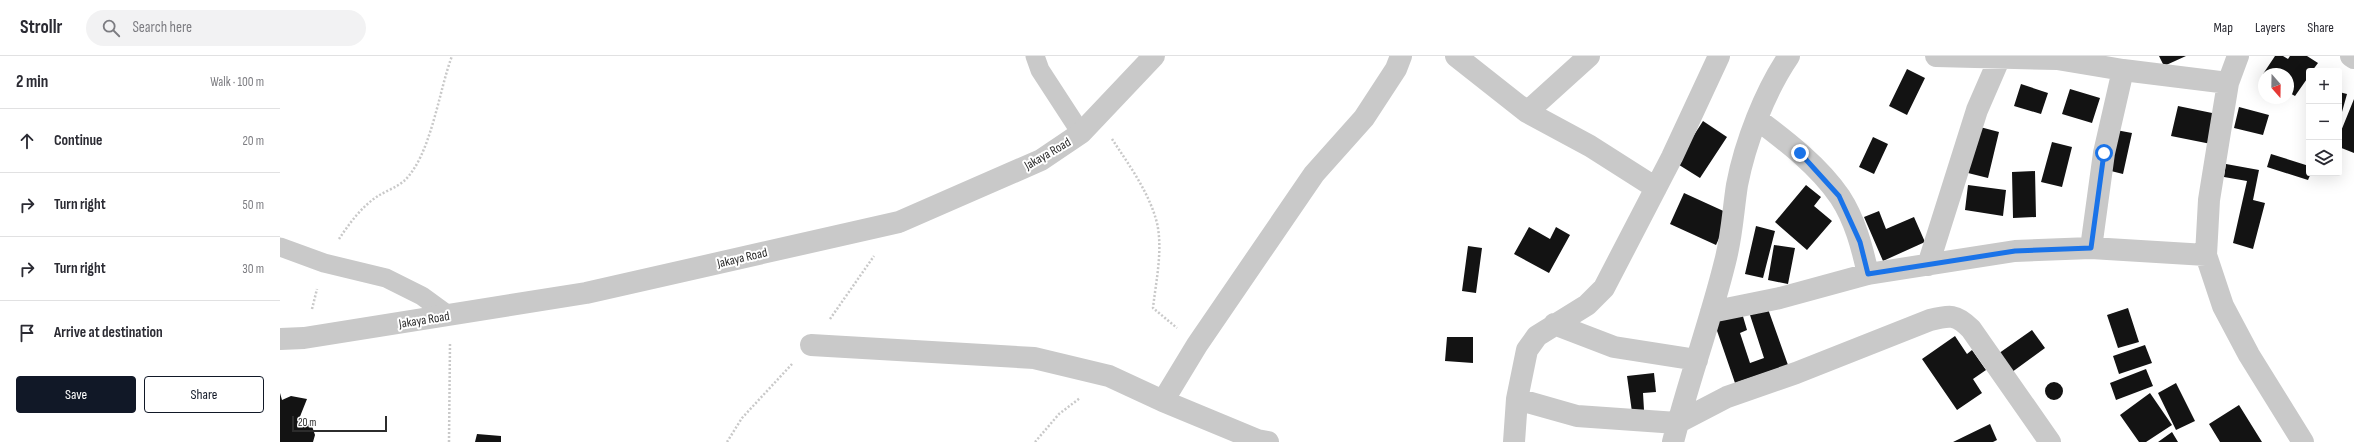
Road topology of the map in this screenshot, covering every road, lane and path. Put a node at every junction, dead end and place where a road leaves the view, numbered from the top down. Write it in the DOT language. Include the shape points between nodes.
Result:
graph roads {
  1 [pos="452,56"];
  2 [pos="1035,56"];
  3 [pos="1154,56"];
  4 [pos="1400,56"];
  5 [pos="1456,56"];
  6 [pos="1590,56"];
  7 [pos="1719,56"];
  8 [pos="1789,56"];
  9 [pos="1938,56"];
  10 [pos="2238,56"];
  11 [pos="2351,56"];
  12 [pos="2000,57"];
  13 [pos="2354,58"];
  14 [pos="2123,70"];
  15 [pos="2228,83"];
  16 [pos="1527,112"];
  17 [pos="1097,116"];
  18 [pos="1757,119"];
  19 [pos="1081,132"];
  20 [pos="1656,188"];
  21 [pos="280,247"];
  22 [pos="2091,248"];
  23 [pos="2206,255"];
  24 [pos="324,263"];
  25 [pos="1928,265"];
  26 [pos="1868,274"];
  27 [pos="1711,312"];
  28 [pos="448,315"];
  29 [pos="1554,324"];
  30 [pos="304,338"];
  31 [pos="280,339"];
  32 [pos="811,345"];
  33 [pos="1197,345"];
  34 [pos="1697,360"];
  35 [pos="1109,376"];
  36 [pos="1517,399"];
  37 [pos="1163,401"];
  38 [pos="1675,432"];
  39 [pos="449,442"];
  40 [pos="1035,442"];
  41 [pos="1268,442"];
  42 [pos="1514,442"];
  43 [pos="2050,442"];
  44 [pos="2303,442"];
  1 -- 24 [label="path" via="432,123 415,168 404,181 376,197 362,209"];
  2 -- 19 [label="lane" via="1040,70"];
  3 -- 17 [label="street, Jakaya Road"];
  4 -- 33 [label="street" via="1396,69 1364,118 1314,174"];
  5 -- 16 [label="street"];
  6 -- 16 [label="street"];
  7 -- 20 [label="street"];
  8 -- 18 [label="street"];
  9 -- 12 [label="street"];
  10 -- 15 [label="street"];
  11 -- 13 [label="street"];
  12 -- 14 [label="street" via="2057,59"];
  12 -- 25 [label="street" via="1977,110"];
  14 -- 15 [label="street"];
  14 -- 22 [label="street" via="2104,153"];
  15 -- 23 [label="street" via="2209,200"];
  16 -- 20 [label="street" via="1590,146"];
  17 -- 19 [label="street, Jakaya Road"];
  17 -- 33 [label="path" via="1142,186 1157,223 1159,251 1153,308"];
  18 -- 26 [label="street" via="1800,153 1839,196 1860,242"];
  18 -- 27 [label="street" via="1739,178 1734,225"];
  19 -- 28 [label="street, Jakaya Road" via="1040,160 899,222 586,293"];
  20 -- 29 [label="street" via="1604,288 1587,304"];
  21 -- 24 [label="lane"];
  22 -- 23 [label="street"];
  22 -- 25 [label="street" via="2015,251"];
  23 -- 44 [label="street" via="2223,306 2249,355"];
  24 -- 28 [label="lane" via="401,284"];
  24 -- 30 [label="path"];
  25 -- 26 [label="street"];
  26 -- 27 [label="street" via="1780,298"];
  27 -- 34 [label="street"];
  28 -- 30 [label="street, Jakaya Road"];
  28 -- 39 [label="path" via="451,366"];
  29 -- 34 [label="street" via="1614,347"];
  29 -- 36 [label="street" via="1537,336 1527,350"];
  30 -- 31 [label="street, Jakaya Road"];
  32 -- 35 [label="street" via="1034,358"];
  33 -- 37 [label="street"];
  34 -- 38 [label="street"];
  35 -- 37 [label="street"];
  35 -- 40 [label="path" via="1059,414"];
  36 -- 38 [label="street" via="1577,416"];
  36 -- 42 [label="street"];
  37 -- 41 [label="street" via="1257,440"];
  38 -- 43 [label="street" via="1727,397 1796,373 1930,320 1948,316 1961,320 1971,329"];
}
